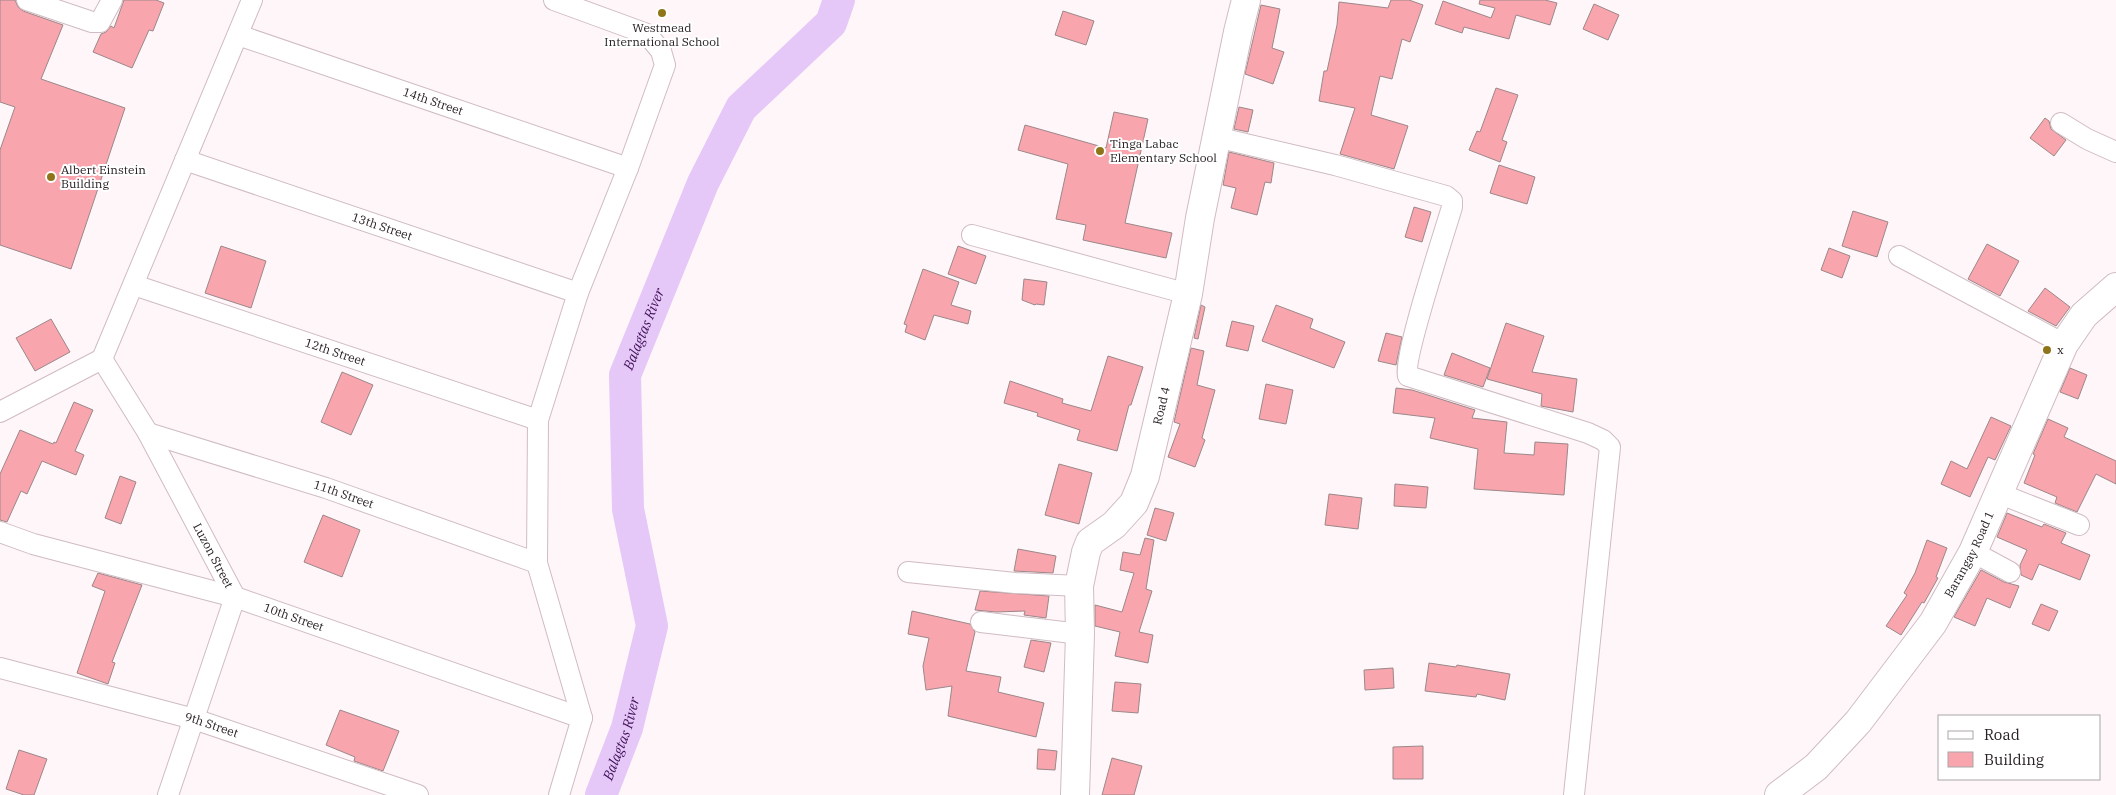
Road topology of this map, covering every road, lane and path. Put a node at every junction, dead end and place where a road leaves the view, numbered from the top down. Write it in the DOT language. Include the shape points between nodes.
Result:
graph roads {
  1 [pos="27,0"];
  2 [pos="112,0"];
  3 [pos="252,0"];
  4 [pos="554,0"];
  5 [pos="1246,0"];
  6 [pos="238,35"];
  7 [pos="2061,123"];
  8 [pos="1216,137"];
  9 [pos="2116,152"];
  10 [pos="185,160"];
  11 [pos="628,168"];
  12 [pos="972,235"];
  13 [pos="1899,256"];
  14 [pos="134,285"];
  15 [pos="2116,287"];
  16 [pos="578,293"];
  17 [pos="1188,294"];
  18 [pos="2064,344"];
  19 [pos="102,359"];
  20 [pos="0,412"];
  21 [pos="538,420"];
  22 [pos="148,433"];
  23 [pos="1998,493"];
  24 [pos="2079,525"];
  25 [pos="0,532"];
  26 [pos="1973,552"];
  27 [pos="537,563"];
  28 [pos="908,572"];
  29 [pos="2010,572"];
  30 [pos="1079,586"];
  31 [pos="235,597"];
  32 [pos="981,622"];
  33 [pos="1080,634"];
  34 [pos="0,668"];
  35 [pos="582,718"];
  36 [pos="194,719"];
  37 [pos="168,795"];
  38 [pos="418,795"];
  39 [pos="559,795"];
  40 [pos="1074,795"];
  41 [pos="1574,795"];
  42 [pos="1779,795"];
  1 -- 2 [label="street" via="100,22"];
  3 -- 6 [label="street"];
  4 -- 11 [label="street" via="647,34 661,51 665,65"];
  5 -- 8 [label="street, Road 4"];
  6 -- 10 [label="street"];
  6 -- 11 [label="street, 14th Street"];
  7 -- 9 [label="street"];
  8 -- 17 [label="street, Road 4"];
  8 -- 41 [label="street" via="1446,196 1452,201 1452,207 1421,310 1407,364 1408,376 1588,433 1603,440 1610,448"];
  10 -- 14 [label="street"];
  10 -- 16 [label="street, 13th Street"];
  11 -- 16 [label="street"];
  12 -- 17 [label="street"];
  13 -- 18 [label="street"];
  14 -- 19 [label="street"];
  14 -- 21 [label="street, 12th Street"];
  15 -- 18 [label="street, Barangay Road 1" via="2084,315"];
  16 -- 21 [label="street"];
  17 -- 30 [label="street, Road 4" via="1146,476 1134,503 1114,525 1090,542"];
  18 -- 23 [label="street, Barangay Road 1"];
  19 -- 20 [label="street"];
  19 -- 22 [label="street, Luzon Street"];
  21 -- 27 [label="street"];
  22 -- 27 [label="street, 11th Street" via="326,488"];
  22 -- 31 [label="street, Luzon Street"];
  23 -- 24 [label="street"];
  23 -- 26 [label="street, Barangay Road 1"];
  25 -- 31 [label="street, 10th Street" via="33,544"];
  26 -- 29 [label="street"];
  26 -- 42 [label="street, Barangay Road 1" via="1933,623 1858,722 1816,767"];
  27 -- 35 [label="street"];
  28 -- 30 [label="street"];
  30 -- 33 [label="street, Road 4"];
  31 -- 35 [label="street, 10th Street"];
  31 -- 36 [label="street, Luzon Street"];
  32 -- 33 [label="street"];
  33 -- 40 [label="street, Road 4"];
  34 -- 36 [label="street, 9th Street"];
  35 -- 39 [label="street"];
  36 -- 37 [label="street, Luzon Street"];
  36 -- 38 [label="street, 9th Street"];
}
